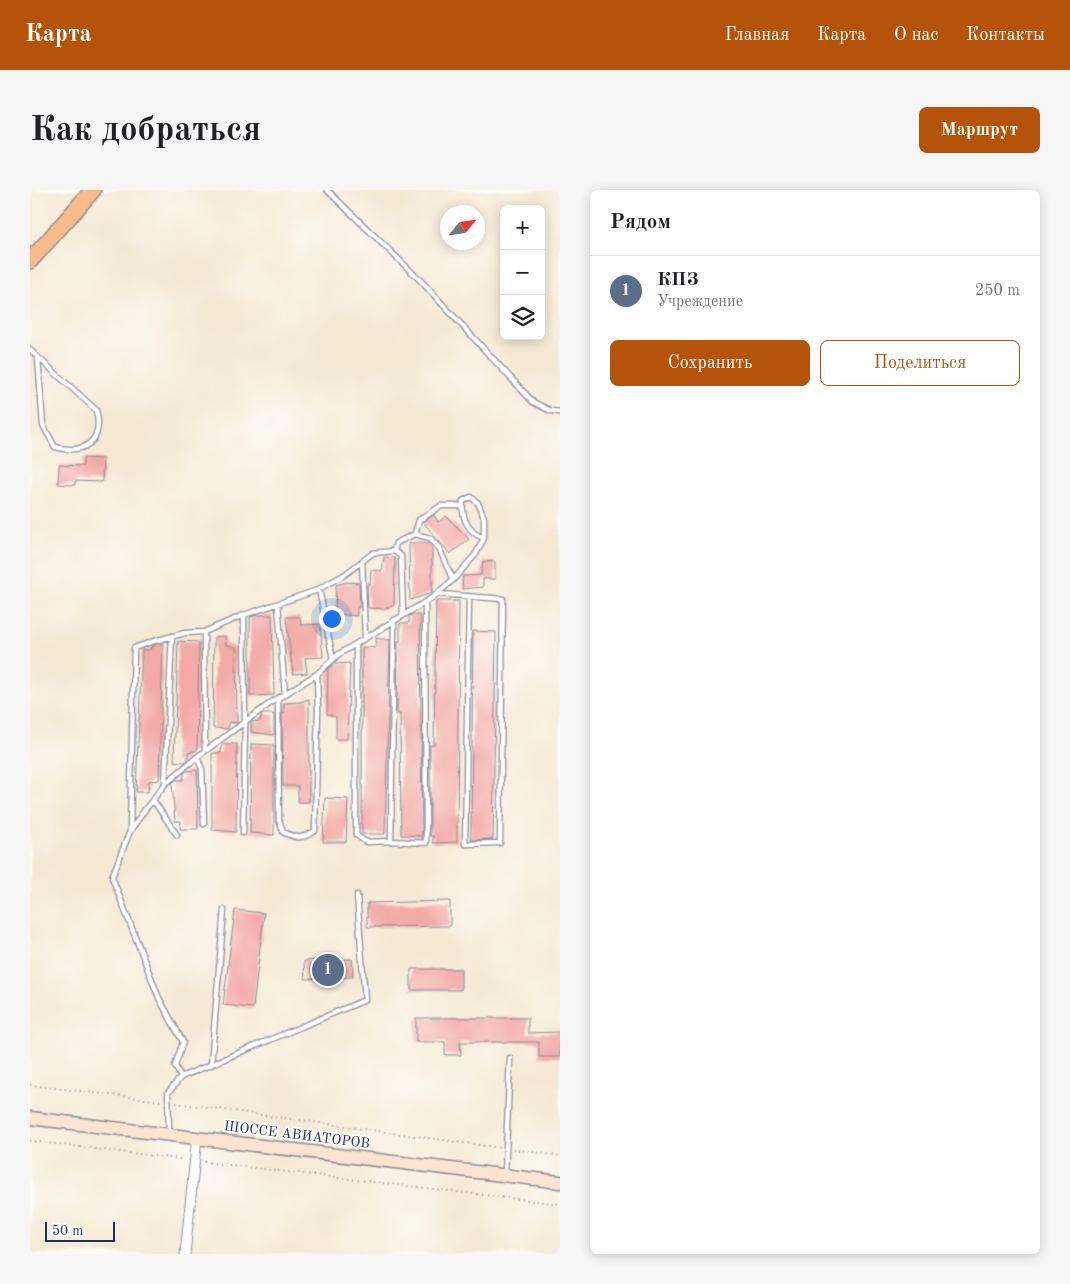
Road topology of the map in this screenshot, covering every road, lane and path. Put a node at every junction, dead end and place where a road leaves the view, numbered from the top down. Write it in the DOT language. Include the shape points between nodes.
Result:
graph roads {
  1 [pos="93,190"];
  2 [pos="327,190"];
  3 [pos="30,261"];
  4 [pos="30,350"];
  5 [pos="38,358"];
  6 [pos="560,412"];
  7 [pos="462,506"];
  8 [pos="415,534"];
  9 [pos="484,538"];
  10 [pos="394,551"];
  11 [pos="362,561"];
  12 [pos="453,580"];
  13 [pos="318,589"];
  14 [pos="438,594"];
  15 [pos="469,596"];
  16 [pos="425,602"];
  17 [pos="278,604"];
  18 [pos="403,614"];
  19 [pos="244,615"];
  20 [pos="394,620"];
  21 [pos="204,632"];
  22 [pos="172,636"];
  23 [pos="365,638"];
  24 [pos="356,644"];
  25 [pos="333,659"];
  26 [pos="317,674"];
  27 [pos="285,694"];
  28 [pos="278,699"];
  29 [pos="246,723"];
  30 [pos="205,752"];
  31 [pos="197,757"];
  32 [pos="165,784"];
  33 [pos="152,800"];
  34 [pos="204,824"];
  35 [pos="130,831"];
  36 [pos="243,833"];
  37 [pos="177,835"];
  38 [pos="391,841"];
  39 [pos="357,895"];
  40 [pos="224,910"];
  41 [pos="510,1058"];
  42 [pos="211,1065"];
  43 [pos="181,1077"];
  44 [pos="30,1085"];
  45 [pos="167,1102"];
  46 [pos="177,1103"];
  47 [pos="30,1118"];
  48 [pos="169,1134"];
  49 [pos="197,1137"];
  50 [pos="30,1141"];
  51 [pos="507,1148"];
  52 [pos="560,1156"];
  53 [pos="195,1160"];
  54 [pos="504,1175"];
  55 [pos="560,1182"];
  56 [pos="560,1204"];
  57 [pos="186,1254"];
  1 -- 3 [label="main road"];
  2 -- 6 [label="lane" via="420,280 533,402"];
  4 -- 5 [label="lane"];
  5 -- 5 [label="lane" via="43,425 48,437 55,447 67,450 88,444 96,436 100,423 96,410"];
  7 -- 8 [label="lane" via="441,506 419,520"];
  7 -- 9 [label="lane" via="466,524 474,535"];
  7 -- 9 [label="lane" via="463,501 471,497 478,503 484,518"];
  8 -- 10 [label="lane" via="396,543"];
  8 -- 12 [label="lane" via="430,538 439,548"];
  9 -- 12 [label="lane" via="476,554"];
  10 -- 11 [label="lane" via="372,553"];
  10 -- 18 [label="lane" via="401,556"];
  11 -- 13 [label="lane"];
  11 -- 23 [label="lane"];
  12 -- 14 [label="lane"];
  13 -- 17 [label="lane"];
  13 -- 25 [label="lane"];
  14 -- 15 [label="lane"];
  14 -- 16 [label="lane"];
  15 -- 15 [label="lane" via="503,599 500,843 465,844"];
  16 -- 18 [label="lane"];
  16 -- 38 [label="lane" via="426,843"];
  17 -- 19 [label="lane"];
  17 -- 27 [label="lane"];
  18 -- 20 [label="lane"];
  19 -- 21 [label="lane"];
  19 -- 29 [label="lane"];
  20 -- 23 [label="lane"];
  20 -- 38 [label="lane"];
  21 -- 22 [label="lane"];
  21 -- 30 [label="lane"];
  22 -- 32 [label="lane"];
  22 -- 35 [label="lane" via="134,648"];
  23 -- 24 [label="lane"];
  24 -- 25 [label="lane"];
  24 -- 38 [label="lane" via="356,835 366,842"];
  25 -- 26 [label="lane"];
  26 -- 27 [label="lane"];
  26 -- 28 [label="lane" via="315,831 304,838 283,832 279,820"];
  27 -- 28 [label="lane"];
  28 -- 29 [label="lane"];
  29 -- 30 [label="lane"];
  29 -- 36 [label="lane"];
  30 -- 31 [label="lane"];
  31 -- 32 [label="lane"];
  31 -- 34 [label="lane" via="202,769"];
  32 -- 33 [label="lane"];
  33 -- 35 [label="lane"];
  33 -- 37 [label="lane"];
  35 -- 43 [label="lane" via="112,878 159,998 182,1042 175,1066"];
  39 -- 42 [label="lane" via="365,1000"];
  40 -- 42 [label="lane"];
  41 -- 51 [label="lane"];
  42 -- 43 [label="lane"];
  43 -- 48 [label="lane" via="168,1094"];
  44 -- 45 [label="path"];
  46 -- 51 [label="path"];
  47 -- 48 [label="street, ШОССЕ АВИАТОРОВ"];
  48 -- 49 [label="street, ШОССЕ АВИАТОРОВ"];
  49 -- 53 [label="street"];
  49 -- 54 [label="street, ШОССЕ АВИАТОРОВ"];
  50 -- 53 [label="path"];
  51 -- 52 [label="path"];
  51 -- 54 [label="lane"];
  53 -- 56 [label="path"];
  53 -- 57 [label="street"];
  54 -- 55 [label="street, ШОССЕ АВИАТОРОВ"];
}
